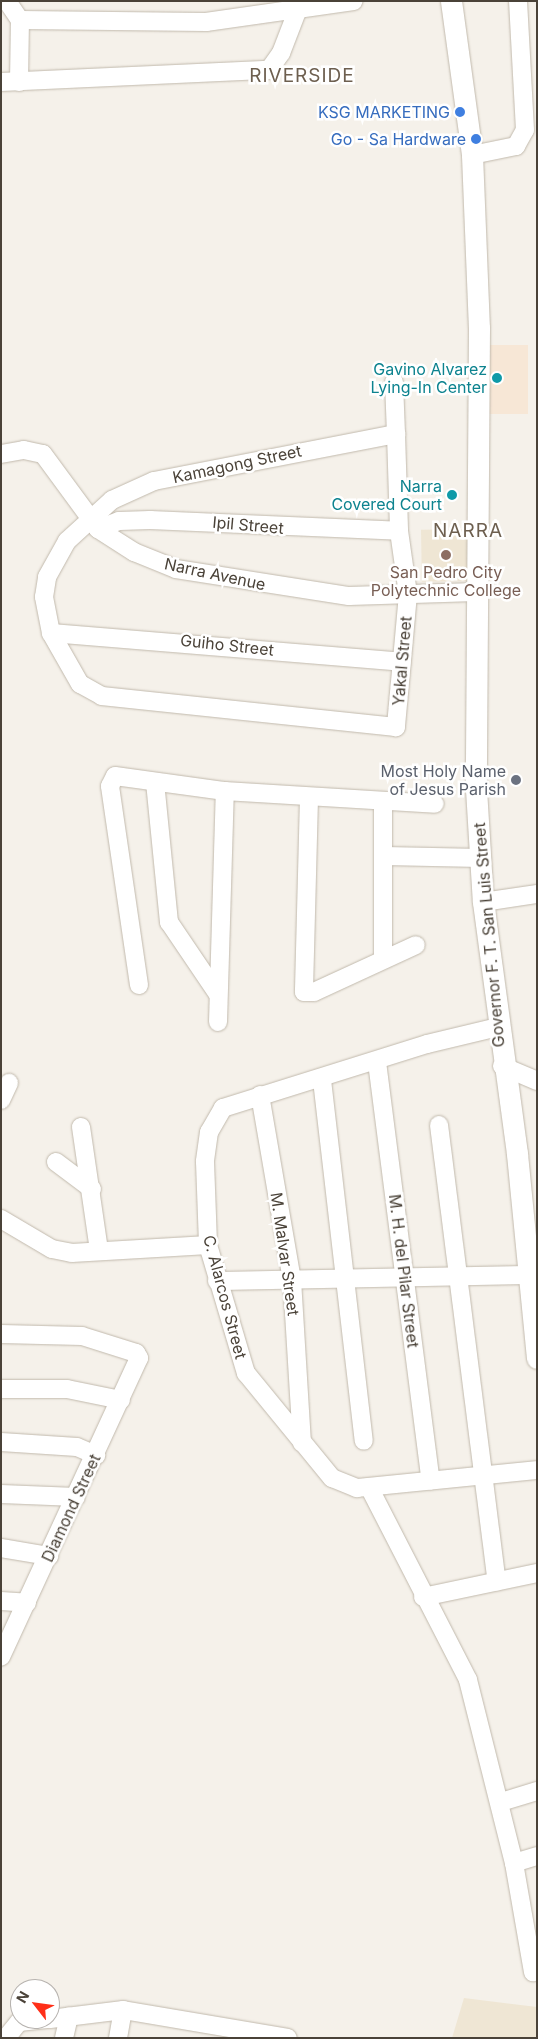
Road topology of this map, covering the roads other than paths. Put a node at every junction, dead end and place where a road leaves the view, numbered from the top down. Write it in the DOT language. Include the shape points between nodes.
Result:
graph roads {
  1 [pos="7,1"];
  2 [pos="354,1"];
  3 [pos="451,1"];
  4 [pos="518,1"];
  5 [pos="319,4"];
  6 [pos="255,8"];
  7 [pos="298,9"];
  8 [pos="20,20"];
  9 [pos="1,82"];
  10 [pos="19,82"];
  11 [pos="472,155"];
  12 [pos="394,382"];
  13 [pos="396,434"];
  14 [pos="1,454"];
  15 [pos="93,525"];
  16 [pos="399,531"];
  17 [pos="476,592"];
  18 [pos="408,594"];
  19 [pos="51,633"];
  20 [pos="402,662"];
  21 [pos="156,782"];
  22 [pos="225,791"];
  23 [pos="309,798"];
  24 [pos="384,802"];
  25 [pos="435,804"];
  26 [pos="384,856"];
  27 [pos="481,858"];
  28 [pos="537,894"];
  29 [pos="483,902"];
  30 [pos="416,945"];
  31 [pos="383,959"];
  32 [pos="139,985"];
  33 [pos="217,993"];
  34 [pos="218,1022"];
  35 [pos="498,1027"];
  36 [pos="377,1062"];
  37 [pos="502,1066"];
  38 [pos="322,1080"];
  39 [pos="537,1081"];
  40 [pos="9,1083"];
  41 [pos="260,1095"];
  42 [pos="1,1100"];
  43 [pos="439,1125"];
  44 [pos="81,1126"];
  45 [pos="56,1162"];
  46 [pos="92,1189"];
  47 [pos="1,1219"];
  48 [pos="208,1245"];
  49 [pos="99,1251"];
  50 [pos="461,1278"];
  51 [pos="405,1279"];
  52 [pos="292,1280"];
  53 [pos="347,1280"];
  54 [pos="218,1281"];
  55 [pos="532,1289"];
  56 [pos="1,1334"];
  57 [pos="537,1358"];
  58 [pos="1,1389"];
  59 [pos="121,1400"];
  60 [pos="364,1440"];
  61 [pos="1,1442"];
  62 [pos="302,1443"];
  63 [pos="96,1455"];
  64 [pos="537,1470"];
  65 [pos="483,1475"];
  66 [pos="431,1480"];
  67 [pos="369,1487"];
  68 [pos="1,1494"];
  69 [pos="76,1498"];
  70 [pos="1,1548"];
  71 [pos="49,1556"];
  72 [pos="537,1573"];
  73 [pos="497,1581"];
  74 [pos="423,1597"];
  75 [pos="1,1601"];
  76 [pos="27,1603"];
  77 [pos="1,1657"];
  78 [pos="537,1791"];
  79 [pos="501,1802"];
  80 [pos="537,1856"];
  81 [pos="514,1863"];
  82 [pos="534,1972"];
  83 [pos="123,2010"];
  84 [pos="69,2017"];
  85 [pos="60,2018"];
  86 [pos="64,2038"];
  87 [pos="118,2038"];
  88 [pos="288,2038"];
  1 -- 8 [label="street"];
  2 -- 5 [label="street"];
  3 -- 11 [label="street, Governor F. T. San Luis Street"];
  4 -- 11 [label="street" via="525,130 516,146"];
  5 -- 7 [label="street"];
  6 -- 7 [label="street"];
  6 -- 8 [label="street" via="206,22"];
  7 -- 10 [label="street" via="281,53 269,70"];
  8 -- 10 [label="street"];
  9 -- 10 [label="street"];
  11 -- 17 [label="street, Governor F. T. San Luis Street" via="479,328"];
  12 -- 13 [label="street, Yakal Street"];
  13 -- 15 [label="street, Kamagong Street" via="154,482 112,500"];
  13 -- 16 [label="street, Yakal Street"];
  14 -- 15 [label="street, Narra Avenue" via="24,450 43,454 57,469"];
  15 -- 16 [label="street, Ipil Street" via="150,520"];
  15 -- 18 [label="street, Narra Avenue" via="134,552 176,569 312,592"];
  15 -- 19 [label="street, Kamagong Street" via="54,559 44,597"];
  16 -- 18 [label="street, Yakal Street"];
  17 -- 18 [label="street, Narra Avenue"];
  17 -- 27 [label="street, Governor F. T. San Luis Street"];
  18 -- 20 [label="street, Yakal Street"];
  19 -- 20 [label="street, Guiho Street"];
  19 -- 20 [label="street, Yakal Street" via="86,690 102,696 396,727"];
  21 -- 22 [label="street"];
  21 -- 32 [label="street" via="119,775 110,786"];
  21 -- 33 [label="street" via="169,922"];
  22 -- 23 [label="street"];
  22 -- 33 [label="street"];
  23 -- 24 [label="street"];
  23 -- 31 [label="street" via="304,992 314,992"];
  24 -- 25 [label="street"];
  24 -- 26 [label="street"];
  26 -- 27 [label="street"];
  26 -- 31 [label="street"];
  27 -- 29 [label="street, Governor F. T. San Luis Street"];
  28 -- 29 [label="street"];
  29 -- 35 [label="street, Governor F. T. San Luis Street"];
  30 -- 31 [label="street"];
  33 -- 34 [label="street"];
  35 -- 36 [label="street, C. Alarcos Street" via="427,1044"];
  35 -- 37 [label="street, Governor F. T. San Luis Street"];
  36 -- 38 [label="street, C. Alarcos Street"];
  36 -- 51 [label="street, M. H. del Pilar Street"];
  37 -- 39 [label="street"];
  37 -- 55 [label="street, Governor F. T. San Luis Street"];
  38 -- 41 [label="street, C. Alarcos Street"];
  38 -- 53 [label="street"];
  40 -- 42 [label="street"];
  41 -- 48 [label="street, C. Alarcos Street" via="231,1103 212,1123 204,1188"];
  41 -- 52 [label="street, M. Malvar Street"];
  43 -- 50 [label="street"];
  44 -- 46 [label="street"];
  45 -- 46 [label="street"];
  46 -- 49 [label="street"];
  47 -- 49 [label="street" via="52,1250"];
  48 -- 49 [label="street"];
  48 -- 54 [label="street, C. Alarcos Street"];
  50 -- 51 [label="street"];
  50 -- 55 [label="street"];
  50 -- 65 [label="street"];
  51 -- 53 [label="street"];
  51 -- 66 [label="street, M. H. del Pilar Street"];
  52 -- 53 [label="street"];
  52 -- 54 [label="street"];
  52 -- 62 [label="street, M. Malvar Street"];
  53 -- 60 [label="street"];
  54 -- 62 [label="street, C. Alarcos Street" via="246,1373"];
  55 -- 57 [label="street, Governor F. T. San Luis Street"];
  56 -- 59 [label="street, Diamond Street" via="82,1336 136,1353 139,1358"];
  58 -- 59 [label="street" via="67,1389"];
  59 -- 63 [label="street, Diamond Street"];
  61 -- 63 [label="street" via="78,1448"];
  62 -- 67 [label="street, C. Alarcos Street" via="340,1483"];
  63 -- 69 [label="street, Diamond Street"];
  64 -- 65 [label="street, C. Alarcos Street"];
  65 -- 66 [label="street, C. Alarcos Street"];
  65 -- 73 [label="street"];
  66 -- 67 [label="street, C. Alarcos Street"];
  67 -- 74 [label="street"];
  68 -- 69 [label="street"];
  69 -- 71 [label="street, Diamond Street"];
  70 -- 71 [label="street"];
  71 -- 76 [label="street, Diamond Street"];
  72 -- 73 [label="street"];
  73 -- 74 [label="street"];
  74 -- 79 [label="street" via="468,1680"];
  75 -- 76 [label="street"];
  76 -- 77 [label="street, Diamond Street"];
  78 -- 79 [label="street"];
  79 -- 81 [label="street"];
  80 -- 81 [label="street"];
  81 -- 82 [label="street"];
  83 -- 84 [label="street"];
  83 -- 87 [label="street"];
  83 -- 88 [label="street"];
  84 -- 85 [label="street"];
  84 -- 86 [label="street"];
}
